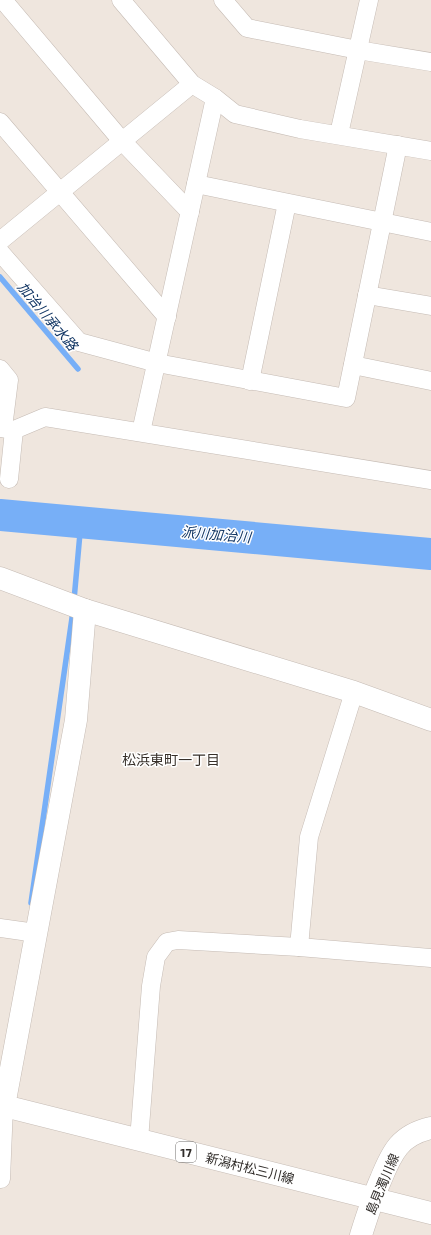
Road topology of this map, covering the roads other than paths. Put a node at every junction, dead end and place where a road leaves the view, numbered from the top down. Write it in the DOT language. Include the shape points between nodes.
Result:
graph roads {
  1 [pos="3,0"];
  2 [pos="121,0"];
  3 [pos="223,0"];
  4 [pos="369,0"];
  5 [pos="358,50"];
  6 [pos="431,62"];
  7 [pos="192,84"];
  8 [pos="215,98"];
  9 [pos="0,122"];
  10 [pos="338,134"];
  11 [pos="122,141"];
  12 [pos="398,145"];
  13 [pos="431,151"];
  14 [pos="196,184"];
  15 [pos="59,192"];
  16 [pos="287,203"];
  17 [pos="190,212"];
  18 [pos="382,222"];
  19 [pos="431,232"];
  20 [pos="0,241"];
  21 [pos="0,252"];
  22 [pos="367,295"];
  23 [pos="431,306"];
  24 [pos="167,317"];
  25 [pos="157,364"];
  26 [pos="353,365"];
  27 [pos="0,369"];
  28 [pos="250,381"];
  29 [pos="431,381"];
  30 [pos="4,394"];
  31 [pos="6,429"];
  32 [pos="141,432"];
  33 [pos="9,479"];
  34 [pos="431,480"];
  35 [pos="0,578"];
  36 [pos="84,610"];
  37 [pos="354,692"];
  38 [pos="431,720"];
  39 [pos="0,928"];
  40 [pos="36,933"];
  41 [pos="299,947"];
  42 [pos="431,958"];
  43 [pos="2,1105"];
  44 [pos="431,1128"];
  45 [pos="139,1140"];
  46 [pos="0,1179"];
  47 [pos="373,1198"];
  48 [pos="431,1213"];
  49 [pos="361,1235"];
  1 -- 11 [label="street"];
  2 -- 7 [label="street"];
  3 -- 5 [label="street" via="247,28"];
  4 -- 5 [label="street"];
  5 -- 6 [label="street"];
  5 -- 10 [label="street"];
  7 -- 8 [label="street"];
  7 -- 11 [label="street"];
  8 -- 10 [label="street" via="235,114 300,129"];
  8 -- 14 [label="street"];
  9 -- 15 [label="street"];
  10 -- 12 [label="street"];
  11 -- 15 [label="street"];
  11 -- 17 [label="street"];
  12 -- 13 [label="street"];
  12 -- 18 [label="street"];
  14 -- 16 [label="street"];
  14 -- 17 [label="street"];
  15 -- 20 [label="street"];
  15 -- 24 [label="street"];
  16 -- 18 [label="street"];
  16 -- 28 [label="street"];
  17 -- 24 [label="street"];
  18 -- 19 [label="street"];
  18 -- 22 [label="street"];
  21 -- 25 [label="street" via="79,342"];
  22 -- 23 [label="street"];
  22 -- 26 [label="street"];
  24 -- 25 [label="street"];
  25 -- 28 [label="street"];
  25 -- 32 [label="street"];
  26 -- 28 [label="street" via="346,398"];
  26 -- 29 [label="street"];
  27 -- 30 [label="street" via="9,380"];
  30 -- 31 [label="street"];
  31 -- 32 [label="street" via="45,417"];
  31 -- 33 [label="street"];
  32 -- 34 [label="street"];
  35 -- 36 [label="street"];
  36 -- 37 [label="street"];
  36 -- 40 [label="street" via="76,720"];
  37 -- 38 [label="street"];
  37 -- 41 [label="street" via="309,837"];
  39 -- 40 [label="street"];
  40 -- 43 [label="street"];
  41 -- 42 [label="street"];
  41 -- 45 [label="street" via="178,940 167,942 156,957 151,986"];
  43 -- 45 [label="street, 新潟村松三川線 / 17"];
  43 -- 46 [label="street"];
  44 -- 47 [label="street, 島見濁川線" via="407,1138 397,1148 390,1157"];
  45 -- 47 [label="street, 新潟村松三川線 / 17"];
  47 -- 48 [label="street, 新潟村松三川線 / 17"];
  47 -- 49 [label="street, 島見濁川線"];
}
